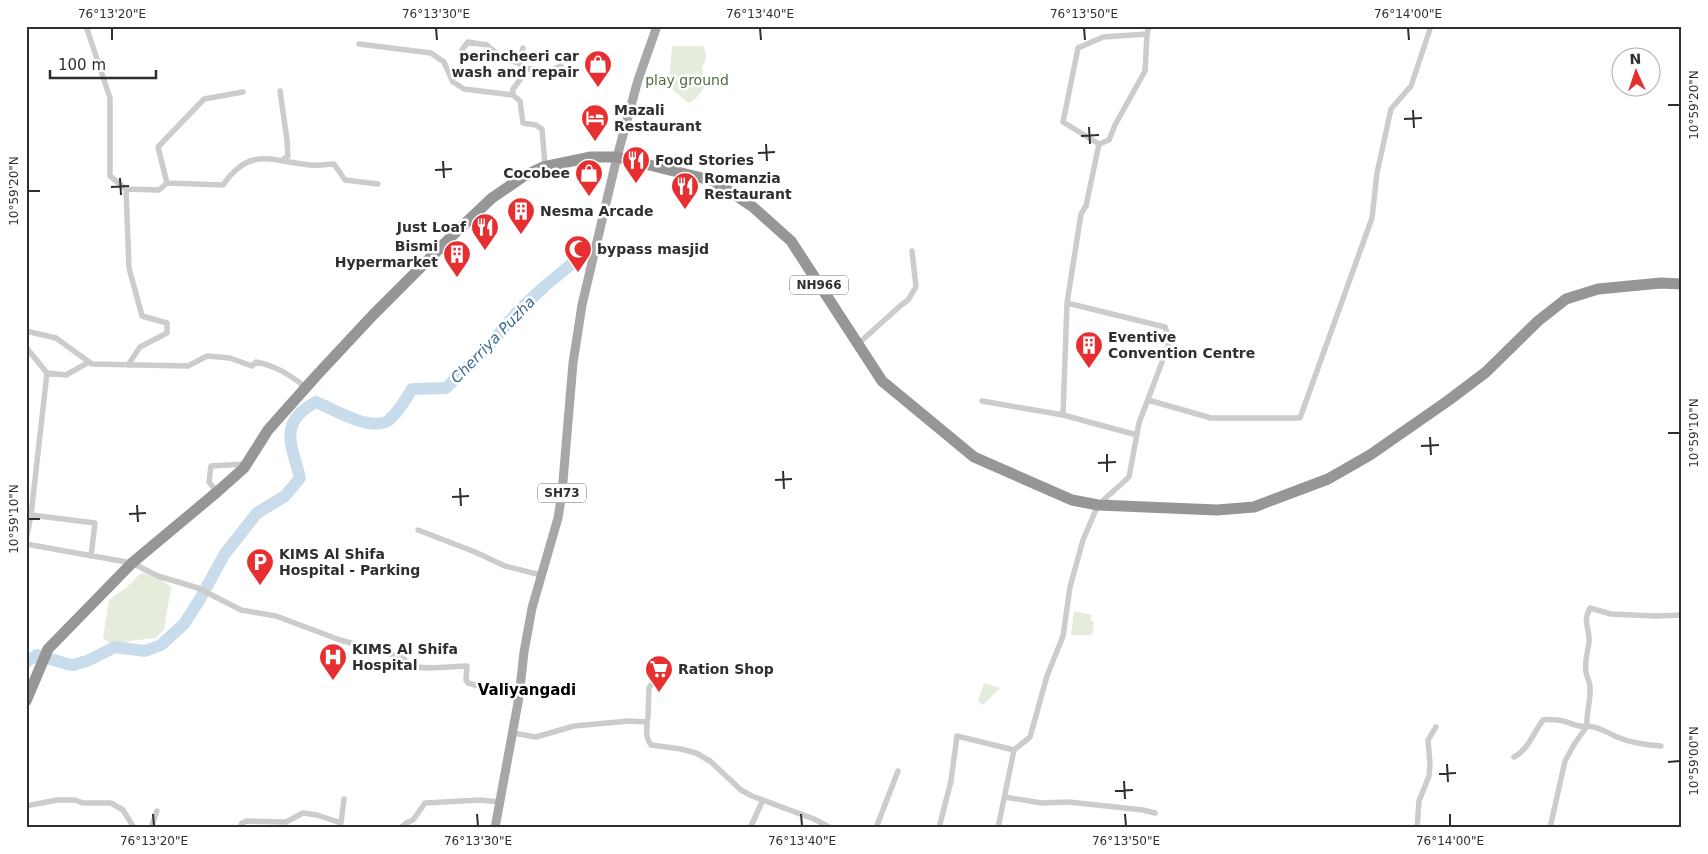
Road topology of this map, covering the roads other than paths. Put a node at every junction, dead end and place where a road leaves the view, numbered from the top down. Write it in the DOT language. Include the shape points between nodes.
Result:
graph roads {
  1 [pos="86,26"];
  2 [pos="657,26"];
  3 [pos="1149,26"];
  4 [pos="1432,26"];
  5 [pos="1147,34"];
  6 [pos="359,44"];
  7 [pos="523,48"];
  8 [pos="462,60"];
  9 [pos="521,65"];
  10 [pos="561,66"];
  11 [pos="280,91"];
  12 [pos="243,92"];
  13 [pos="513,96"];
  14 [pos="1099,144"];
  15 [pos="616,157"];
  16 [pos="284,160"];
  17 [pos="545,166"];
  18 [pos="167,183"];
  19 [pos="378,184"];
  20 [pos="126,189"];
  21 [pos="912,251"];
  22 [pos="1682,284"];
  23 [pos="1067,303"];
  24 [pos="26,331"];
  25 [pos="858,344"];
  26 [pos="26,347"];
  27 [pos="89,362"];
  28 [pos="128,365"];
  29 [pos="47,372"];
  30 [pos="306,387"];
  31 [pos="1148,400"];
  32 [pos="982,401"];
  33 [pos="1063,415"];
  34 [pos="1137,435"];
  35 [pos="246,464"];
  36 [pos="217,492"];
  37 [pos="1098,505"];
  38 [pos="31,515"];
  39 [pos="418,530"];
  40 [pos="26,540"];
  41 [pos="26,544"];
  42 [pos="91,556"];
  43 [pos="132,563"];
  44 [pos="541,575"];
  45 [pos="1682,615"];
  46 [pos="658,674"];
  47 [pos="519,697"];
  48 [pos="26,701"];
  49 [pos="647,722"];
  50 [pos="1587,726"];
  51 [pos="1436,727"];
  52 [pos="513,733"];
  53 [pos="1661,746"];
  54 [pos="1014,750"];
  55 [pos="1514,758"];
  56 [pos="898,771"];
  57 [pos="1005,797"];
  58 [pos="344,799"];
  59 [pos="763,800"];
  60 [pos="500,802"];
  61 [pos="26,806"];
  62 [pos="157,811"];
  63 [pos="1156,813"];
  64 [pos="341,825"];
  65 [pos="134,828"];
  66 [pos="151,828"];
  67 [pos="240,828"];
  68 [pos="400,828"];
  69 [pos="496,828"];
  70 [pos="750,828"];
  71 [pos="832,828"];
  72 [pos="876,828"];
  73 [pos="939,828"];
  74 [pos="998,828"];
  75 [pos="1417,828"];
  76 [pos="1550,828"];
  1 -- 20 [label="street" via="110,98 110,176"];
  2 -- 15 [label="main road"];
  3 -- 5 [label="street"];
  4 -- 31 [label="street" via="1411,86 1391,109 1377,173 1372,218 1300,418 1211,418"];
  5 -- 14 [label="street" via="1145,71 1109,140"];
  5 -- 14 [label="street" via="1103,36 1078,48 1063,122"];
  6 -- 13 [label="street" via="431,53 444,62 453,82 464,89"];
  7 -- 9 [label="street"];
  8 -- 9 [label="street" via="462,50 468,42 487,45"];
  9 -- 10 [label="street" via="548,71"];
  9 -- 13 [label="street" via="522,78 513,89"];
  11 -- 16 [label="street" via="288,140 288,156"];
  12 -- 18 [label="street" via="204,99 158,147"];
  13 -- 17 [label="street" via="520,101 522,123 542,128"];
  14 -- 23 [label="street" via="1082,214"];
  15 -- 17 [label="highway, NH966" via="592,157"];
  15 -- 25 [label="highway, NH966" via="714,181 753,206 791,241"];
  15 -- 44 [label="main road, SH73" via="582,305 573,363 562,494"];
  16 -- 18 [label="street" via="251,160 240,165 223,185"];
  16 -- 19 [label="street" via="311,165 334,164 345,180"];
  17 -- 30 [label="highway, NH966" via="507,187 473,215 373,314"];
  18 -- 20 [label="street" via="158,190"];
  20 -- 28 [label="street" via="129,268 142,316 167,323 167,333 140,347"];
  21 -- 25 [label="street" via="916,287 908,300"];
  22 -- 37 [label="highway, NH966" via="1598,289 1566,299 1538,321 1486,372 1450,400 1370,455 1328,479 1254,507 1217,510"];
  23 -- 31 [label="street" via="1165,328 1170,341"];
  23 -- 33 [label="street"];
  24 -- 27 [label="street" via="56,338"];
  25 -- 37 [label="highway, NH966" via="882,381 974,457 1072,500"];
  26 -- 29 [label="street"];
  27 -- 28 [label="street"];
  27 -- 29 [label="street" via="66,375"];
  28 -- 30 [label="street" via="188,366 207,356 230,358 252,366 256,362 283,370"];
  29 -- 38 [label="street"];
  30 -- 35 [label="highway, NH966" via="268,430"];
  31 -- 34 [label="street"];
  32 -- 33 [label="street"];
  33 -- 34 [label="street"];
  34 -- 37 [label="street" via="1130,477"];
  35 -- 36 [label="highway, NH966"];
  35 -- 36 [label="street" via="211,466 209,482"];
  36 -- 43 [label="highway, NH966"];
  37 -- 54 [label="street" via="1083,540 1070,587 1064,636 1047,676 1030,737"];
  38 -- 40 [label="street"];
  38 -- 42 [label="street" via="95,522"];
  39 -- 44 [label="street" via="505,566"];
  41 -- 42 [label="street"];
  42 -- 43 [label="street"];
  43 -- 47 [label="street" via="158,576 198,588 241,610 276,616 340,640 405,658 409,664 430,668 467,666 468,683"];
  43 -- 48 [label="highway, NH966" via="48,649"];
  44 -- 47 [label="main road, SH73" via="524,652"];
  45 -- 50 [label="street" via="1611,614 1590,608 1585,621 1589,643 1585,662 1590,685"];
  46 -- 49 [label="street" via="649,688"];
  47 -- 52 [label="main road, SH73"];
  49 -- 52 [label="street" via="574,726 536,737"];
  49 -- 59 [label="street" via="646,734 651,745 696,753 710,761 741,790"];
  50 -- 53 [label="street" via="1599,727 1618,738"];
  50 -- 55 [label="street" via="1543,720 1532,740"];
  50 -- 76 [label="street" via="1565,761"];
  51 -- 75 [label="street" via="1428,740 1429,776 1418,801"];
  52 -- 60 [label="main road, SH73"];
  54 -- 57 [label="street"];
  54 -- 73 [label="street" via="957,736 951,781"];
  56 -- 72 [label="street"];
  57 -- 63 [label="street"];
  57 -- 74 [label="street"];
  58 -- 64 [label="street"];
  59 -- 70 [label="street"];
  59 -- 71 [label="street"];
  60 -- 68 [label="street" via="425,802 413,820"];
  60 -- 69 [label="main road, SH73"];
  61 -- 65 [label="street" via="57,800 111,803 122,810"];
  62 -- 66 [label="street"];
  64 -- 67 [label="street" via="303,813 286,822 247,821"];
}
